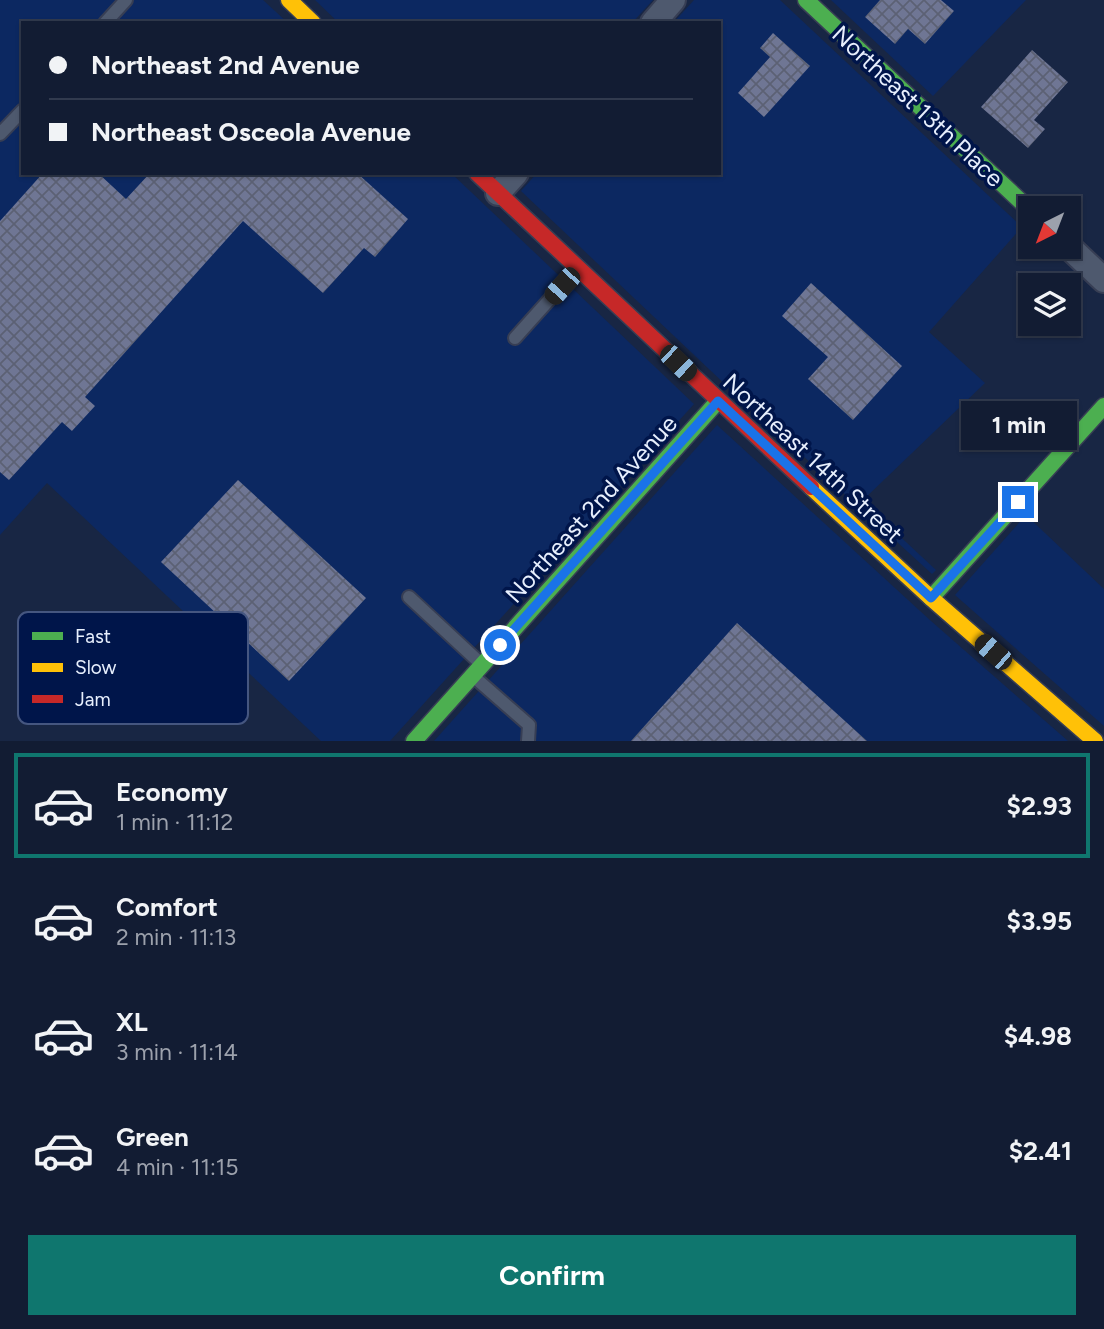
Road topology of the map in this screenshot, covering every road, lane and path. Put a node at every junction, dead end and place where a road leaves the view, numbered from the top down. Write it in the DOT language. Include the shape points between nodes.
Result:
graph roads {
  1 [pos="126,0"];
  2 [pos="289,0"];
  3 [pos="673,0"];
  4 [pos="806,0"];
  5 [pos="106,21"];
  6 [pos="311,21"];
  7 [pos="655,21"];
  8 [pos="21,112"];
  9 [pos="0,134"];
  10 [pos="479,175"];
  11 [pos="514,175"];
  12 [pos="498,193"];
  13 [pos="1018,199"];
  14 [pos="1082,259"];
  15 [pos="578,268"];
  16 [pos="1104,280"];
  17 [pos="515,338"];
  18 [pos="718,401"];
  19 [pos="1104,405"];
  20 [pos="409,597"];
  21 [pos="931,598"];
  22 [pos="477,670"];
  23 [pos="414,741"];
  24 [pos="528,741"];
  25 [pos="1095,741"];
  1 -- 5 [label="lane"];
  2 -- 6 [label="street"];
  3 -- 7 [label="street"];
  4 -- 13 [label="street, Northeast 13th Place"];
  8 -- 9 [label="lane"];
  10 -- 12 [label="street, Northeast 14th Street"];
  11 -- 12 [label="street"];
  12 -- 15 [label="street, Northeast 14th Street"];
  14 -- 16 [label="street"];
  15 -- 17 [label="lane"];
  15 -- 18 [label="street, Northeast 14th Street"];
  18 -- 21 [label="street, Northeast 14th Street"];
  18 -- 22 [label="street, Northeast 2nd Avenue"];
  19 -- 21 [label="street"];
  20 -- 22 [label="lane"];
  21 -- 25 [label="street, Northeast 14th Street"];
  22 -- 23 [label="street, Northeast 2nd Avenue"];
  22 -- 24 [label="lane" via="529,725"];
}
